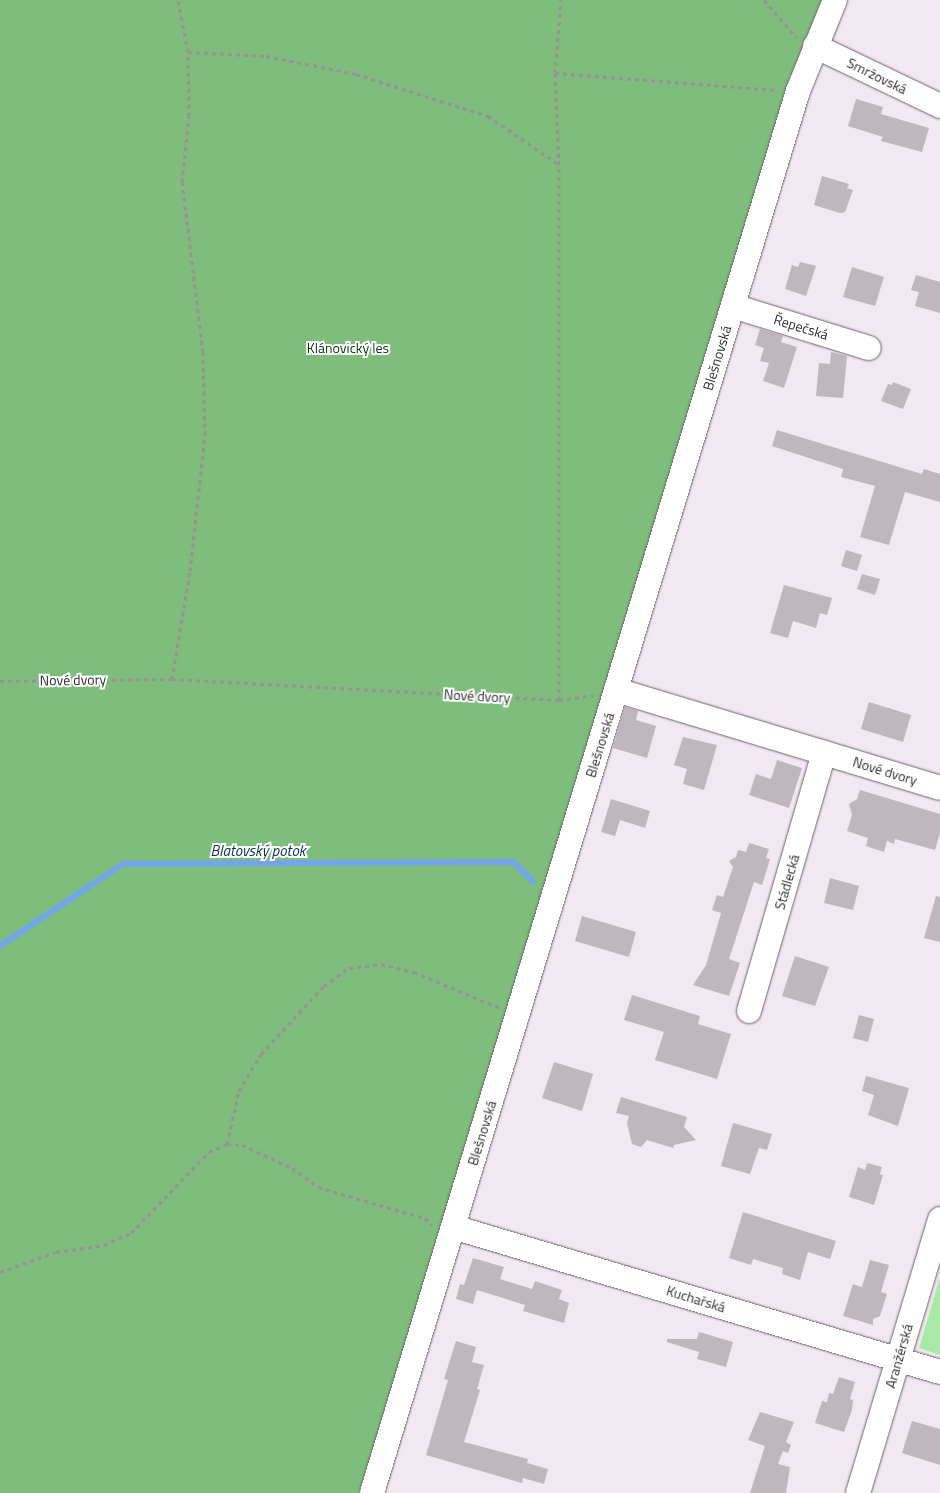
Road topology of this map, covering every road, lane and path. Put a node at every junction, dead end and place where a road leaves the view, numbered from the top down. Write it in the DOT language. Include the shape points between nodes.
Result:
graph roads {
  1 [pos="178,0"];
  2 [pos="561,0"];
  3 [pos="764,0"];
  4 [pos="835,0"];
  5 [pos="815,46"];
  6 [pos="188,52"];
  7 [pos="555,73"];
  8 [pos="798,91"];
  9 [pos="940,106"];
  10 [pos="559,165"];
  11 [pos="733,306"];
  12 [pos="869,348"];
  13 [pos="172,679"];
  14 [pos="0,682"];
  15 [pos="616,690"];
  16 [pos="559,700"];
  17 [pos="824,753"];
  18 [pos="940,788"];
  19 [pos="749,1011"];
  20 [pos="519,1015"];
  21 [pos="227,1144"];
  22 [pos="940,1219"];
  23 [pos="444,1228"];
  24 [pos="0,1272"];
  25 [pos="898,1360"];
  26 [pos="940,1372"];
  27 [pos="372,1493"];
  28 [pos="858,1493"];
  1 -- 6 [label="path"];
  2 -- 7 [label="path"];
  3 -- 5 [label="path" via="801,43"];
  4 -- 5 [label="street, Blešnovská"];
  5 -- 8 [label="street, Blešnovská"];
  5 -- 9 [label="street, Smržovská"];
  6 -- 10 [label="path" via="266,56 356,74 488,116"];
  6 -- 13 [label="path" via="189,116 182,182 203,352 205,435 190,571"];
  7 -- 8 [label="path"];
  7 -- 10 [label="path"];
  8 -- 11 [label="street, Blešnovská"];
  10 -- 16 [label="path"];
  11 -- 12 [label="street, Řepečská"];
  11 -- 15 [label="street, Blešnovská"];
  13 -- 14 [label="path, Nové dvory"];
  13 -- 16 [label="path, Nové dvory"];
  15 -- 16 [label="path, Nové dvory"];
  15 -- 17 [label="street, Nové dvory"];
  15 -- 20 [label="street, Blešnovská"];
  17 -- 18 [label="street, Nové dvory"];
  17 -- 19 [label="street, Stádlecká"];
  20 -- 21 [label="path" via="414,972 381,964 349,968 324,986 261,1054 239,1092"];
  20 -- 23 [label="street, Blešnovská"];
  21 -- 23 [label="path" via="242,1145 292,1168 318,1187 426,1218"];
  21 -- 24 [label="path" via="209,1152 131,1233 104,1246 56,1252"];
  22 -- 25 [label="street, Aranžérská"];
  23 -- 25 [label="street, Kuchařská"];
  23 -- 27 [label="street, Blešnovská"];
  25 -- 26 [label="street, Kuchařská"];
  25 -- 28 [label="street, Aranžérská"];
}
